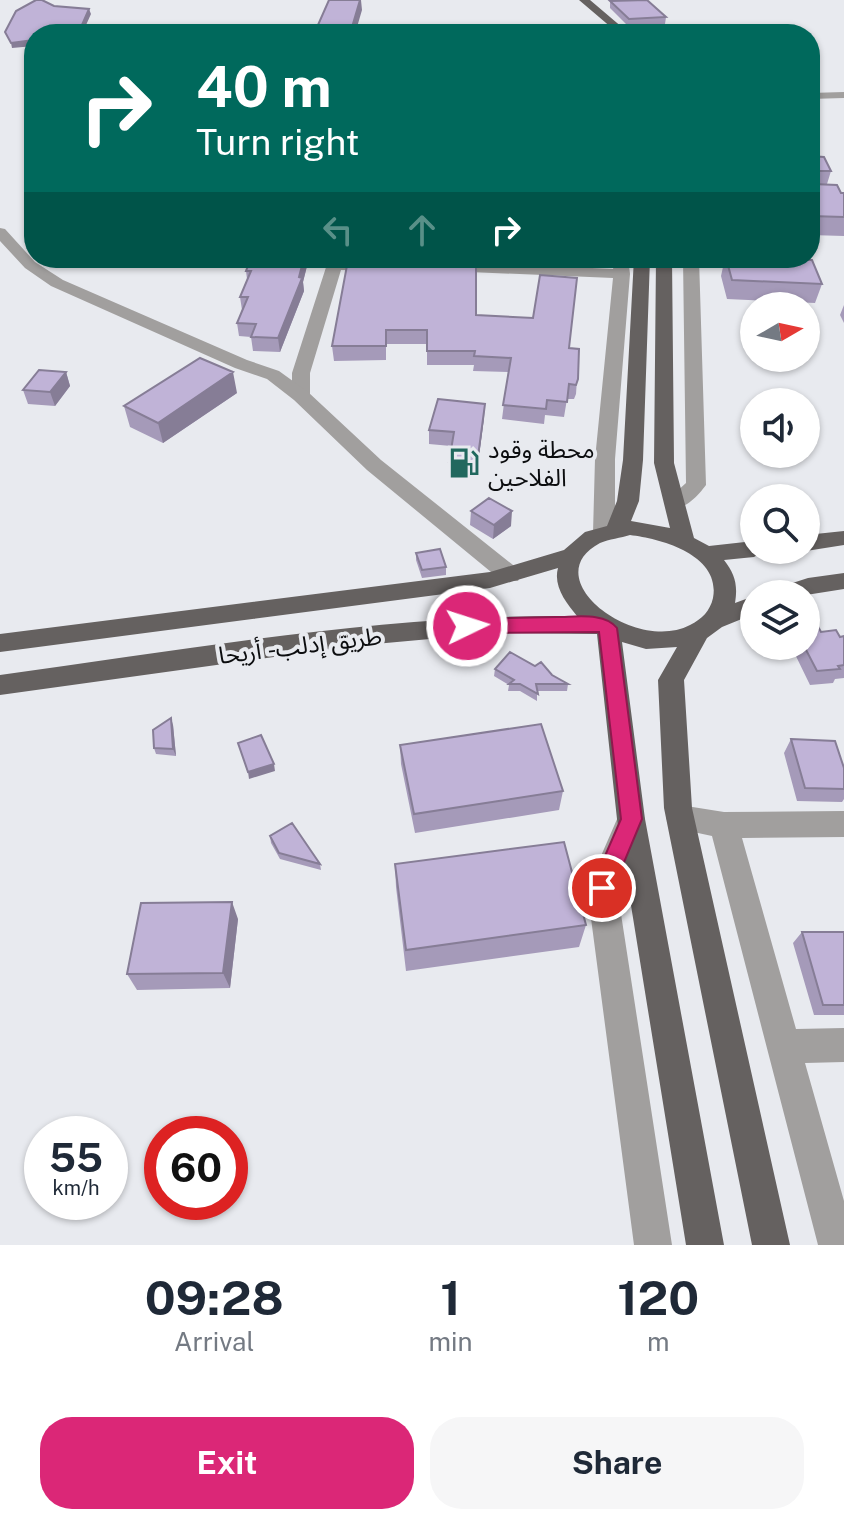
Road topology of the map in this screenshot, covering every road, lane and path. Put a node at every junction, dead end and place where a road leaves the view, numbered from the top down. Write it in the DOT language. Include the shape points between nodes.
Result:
graph roads {
  1 [pos="584,0"];
  2 [pos="613,24"];
  3 [pos="844,95"];
  4 [pos="820,96"];
  5 [pos="0,232"];
  6 [pos="24,258"];
  7 [pos="34,268"];
  8 [pos="334,268"];
  9 [pos="622,268"];
  10 [pos="642,268"];
  11 [pos="664,268"];
  12 [pos="691,268"];
  13 [pos="301,396"];
  14 [pos="675,503"];
  15 [pos="610,531"];
  16 [pos="844,538"];
  17 [pos="684,540"];
  18 [pos="820,541"];
  19 [pos="740,550"];
  20 [pos="705,554"];
  21 [pos="573,555"];
  22 [pos="510,575"];
  23 [pos="844,581"];
  24 [pos="820,584"];
  25 [pos="740,611"];
  26 [pos="604,626"];
  27 [pos="707,626"];
  28 [pos="0,643"];
  29 [pos="0,685"];
  30 [pos="680,818"];
  31 [pos="631,819"];
  32 [pos="844,824"];
  33 [pos="724,825"];
  34 [pos="844,1045"];
  35 [pos="784,1046"];
  36 [pos="653,1245"];
  37 [pos="705,1245"];
  38 [pos="771,1245"];
  39 [pos="837,1245"];
  1 -- 2 [label="main road"];
  3 -- 4 [label="street"];
  5 -- 6 [label="street"];
  7 -- 13 [label="street" via="57,283 273,375"];
  8 -- 13 [label="street" via="301,373"];
  9 -- 15 [label="street" via="605,459"];
  10 -- 15 [label="main road" via="633,460 628,501"];
  11 -- 14 [label="main road" via="664,463"];
  12 -- 14 [label="street" via="696,485"];
  13 -- 22 [label="street" via="374,465"];
  14 -- 17 [label="main road"];
  15 -- 17 [label="main road" via="657,531"];
  15 -- 21 [label="main road"];
  16 -- 18 [label="main road"];
  17 -- 20 [label="main road"];
  19 -- 20 [label="main road"];
  20 -- 27 [label="main road" via="720,572 725,592 725,601"];
  21 -- 22 [label="main road, طريق إدلب - أريحا"];
  21 -- 26 [label="main road" via="567,575 572,596"];
  22 -- 28 [label="main road, طريق إدلب - أريحا"];
  23 -- 24 [label="main road"];
  25 -- 27 [label="main road"];
  26 -- 27 [label="main road" via="654,640 670,640"];
  26 -- 29 [label="main road, طريق إدلب - أريحا" via="496,624 369,636"];
  26 -- 31 [label="main road"];
  27 -- 30 [label="main road" via="671,680"];
  30 -- 33 [label="street"];
  30 -- 38 [label="main road"];
  31 -- 36 [label="street" via="602,888"];
  31 -- 37 [label="main road"];
  32 -- 33 [label="street"];
  33 -- 35 [label="street"];
  34 -- 35 [label="street"];
  35 -- 39 [label="street"];
}
